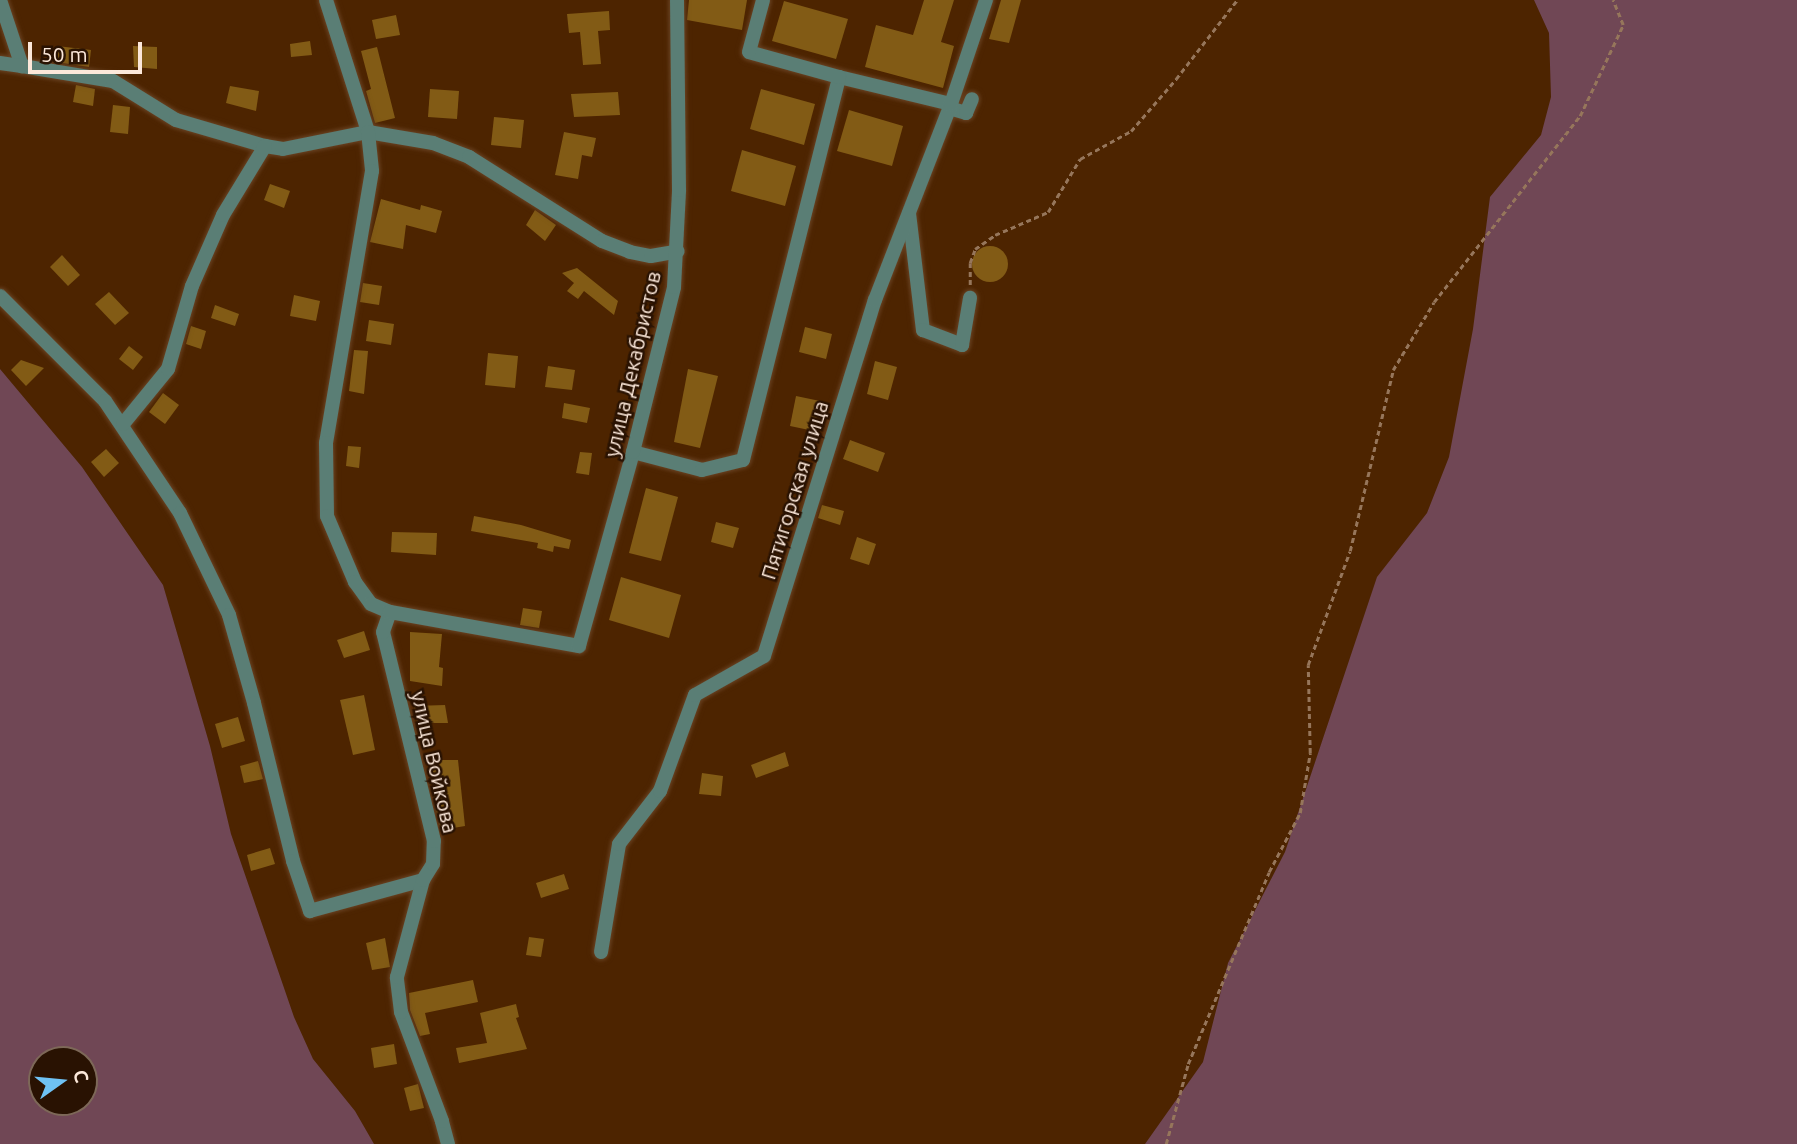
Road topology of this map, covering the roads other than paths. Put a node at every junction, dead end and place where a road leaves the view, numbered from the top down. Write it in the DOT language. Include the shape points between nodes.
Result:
graph roads {
  1 [pos="326,0"];
  2 [pos="677,0"];
  3 [pos="763,0"];
  4 [pos="986,0"];
  5 [pos="0,1"];
  6 [pos="0,63"];
  7 [pos="22,66"];
  8 [pos="839,77"];
  9 [pos="972,99"];
  10 [pos="950,106"];
  11 [pos="368,132"];
  12 [pos="265,146"];
  13 [pos="909,212"];
  14 [pos="678,251"];
  15 [pos="0,296"];
  16 [pos="970,298"];
  17 [pos="123,424"];
  18 [pos="634,452"];
  19 [pos="390,612"];
  20 [pos="423,880"];
  21 [pos="601,952"];
  22 [pos="448,1144"];
  1 -- 11 [label="street"];
  2 -- 14 [label="street, улица Декабристов"];
  3 -- 8 [label="street" via="749,52"];
  4 -- 10 [label="street, Пятигорская улица"];
  5 -- 7 [label="street"];
  6 -- 7 [label="street"];
  7 -- 12 [label="street" via="113,81 176,120"];
  8 -- 10 [label="street"];
  8 -- 18 [label="street" via="743,460 702,470"];
  9 -- 10 [label="street" via="966,113"];
  10 -- 13 [label="street, Пятигорская улица"];
  11 -- 12 [label="street" via="283,149"];
  11 -- 14 [label="street" via="433,143 469,157 611,245 651,256"];
  11 -- 19 [label="street" via="372,171 326,443 327,516 355,582 371,604"];
  12 -- 17 [label="street" via="207,250 168,369"];
  13 -- 16 [label="street" via="923,330 962,345"];
  13 -- 21 [label="street, Пятигорская улица" via="875,300 764,656 695,695 660,791 619,844"];
  14 -- 18 [label="street, улица Декабристов" via="674,287"];
  15 -- 17 [label="street"];
  17 -- 20 [label="street" via="180,513 229,615 310,911"];
  18 -- 19 [label="street, улица Декабристов" via="579,646"];
  19 -- 20 [label="street, улица Войкова" via="383,632 434,841 433,864"];
  20 -- 22 [label="street, улица Войкова" via="397,977 401,1012"];
}
